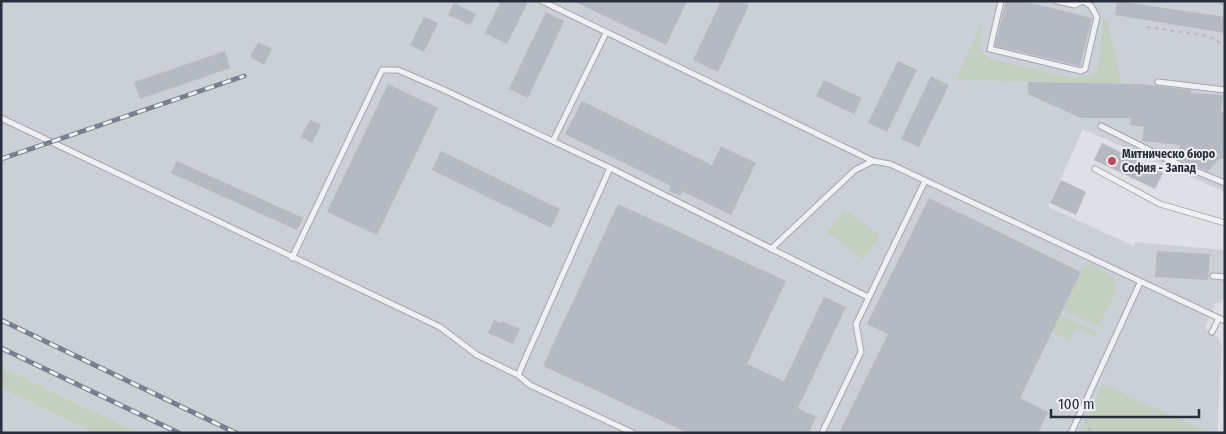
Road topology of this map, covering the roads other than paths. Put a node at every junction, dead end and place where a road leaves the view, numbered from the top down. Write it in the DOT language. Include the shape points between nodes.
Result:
graph roads {
  1 [pos="542,1"];
  2 [pos="1001,1"];
  3 [pos="1057,1"];
  4 [pos="1082,1"];
  5 [pos="606,34"];
  6 [pos="1158,82"];
  7 [pos="1225,90"];
  8 [pos="1,118"];
  9 [pos="1101,126"];
  10 [pos="553,141"];
  11 [pos="873,160"];
  12 [pos="610,168"];
  13 [pos="1095,169"];
  14 [pos="925,181"];
  15 [pos="1225,183"];
  16 [pos="1225,223"];
  17 [pos="771,249"];
  18 [pos="292,258"];
  19 [pos="1213,276"];
  20 [pos="1225,277"];
  21 [pos="1140,283"];
  22 [pos="868,297"];
  23 [pos="1218,320"];
  24 [pos="1225,321"];
  25 [pos="1212,332"];
  26 [pos="518,375"];
  27 [pos="633,433"];
  28 [pos="822,433"];
  29 [pos="1070,433"];
  1 -- 5 [label="lane"];
  2 -- 4 [label="lane" via="990,49 1081,71 1085,68 1096,17 1091,6"];
  3 -- 4 [label="lane" via="1075,5"];
  5 -- 10 [label="lane"];
  5 -- 11 [label="lane"];
  6 -- 7 [label="lane"];
  8 -- 18 [label="lane"];
  9 -- 15 [label="lane"];
  10 -- 12 [label="lane"];
  10 -- 18 [label="lane" via="398,70 382,70"];
  11 -- 14 [label="lane" via="890,164"];
  11 -- 17 [label="lane" via="855,170"];
  12 -- 17 [label="lane"];
  12 -- 26 [label="lane"];
  13 -- 16 [label="lane" via="1160,204"];
  14 -- 21 [label="lane"];
  14 -- 22 [label="lane"];
  17 -- 22 [label="lane"];
  18 -- 26 [label="lane" via="440,328 477,355"];
  19 -- 20 [label="lane"];
  21 -- 23 [label="lane"];
  21 -- 29 [label="lane"];
  22 -- 28 [label="lane" via="856,324 861,352"];
  23 -- 24 [label="lane"];
  23 -- 25 [label="lane"];
  26 -- 27 [label="lane" via="530,385"];
}
